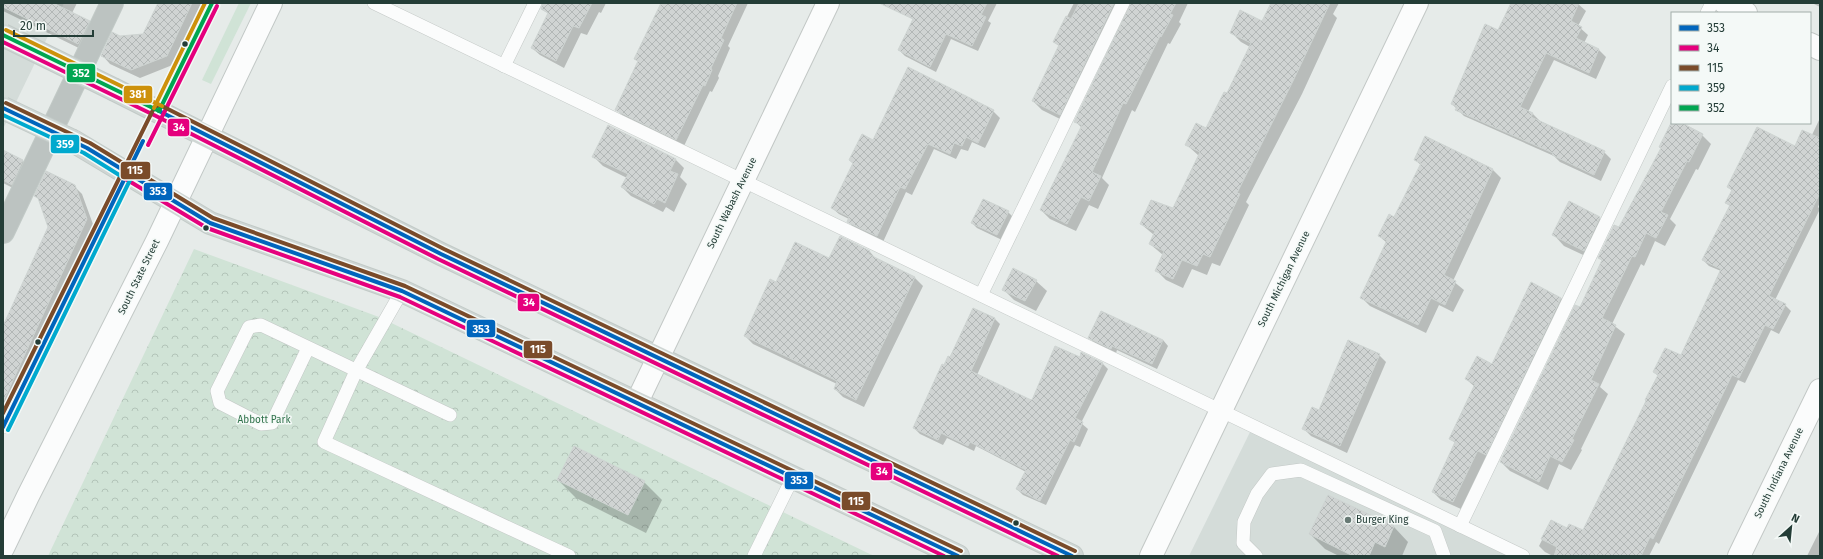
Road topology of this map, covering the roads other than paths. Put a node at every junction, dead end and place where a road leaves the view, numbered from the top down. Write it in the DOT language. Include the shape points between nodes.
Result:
graph roads {
  1 [pos="112,3"];
  2 [pos="212,3"];
  3 [pos="271,3"];
  4 [pos="374,3"];
  5 [pos="535,3"];
  6 [pos="828,3"];
  7 [pos="1123,3"];
  8 [pos="1417,3"];
  9 [pos="1712,3"];
  10 [pos="1725,3"];
  11 [pos="1708,12"];
  12 [pos="1744,12"];
  13 [pos="3,35"];
  14 [pos="192,44"];
  15 [pos="1811,44"];
  16 [pos="1820,49"];
  17 [pos="504,66"];
  18 [pos="1671,88"];
  19 [pos="3,108"];
  20 [pos="208,135"];
  21 [pos="128,173"];
  22 [pos="743,180"];
  23 [pos="175,202"];
  24 [pos="3,232"];
  25 [pos="402,291"];
  26 [pos="981,295"];
  27 [pos="308,348"];
  28 [pos="658,358"];
  29 [pos="356,372"];
  30 [pos="1820,390"];
  31 [pos="637,402"];
  32 [pos="1220,411"];
  33 [pos="450,415"];
  34 [pos="3,427"];
  35 [pos="793,477"];
  36 [pos="1460,526"];
  37 [pos="3,548"];
  38 [pos="569,556"];
  39 [pos="754,556"];
  40 [pos="958,556"];
  41 [pos="1072,556"];
  42 [pos="1151,556"];
  43 [pos="1256,556"];
  44 [pos="1444,556"];
  45 [pos="1523,556"];
  46 [pos="1739,556"];
  1 -- 24 [label="highway"];
  2 -- 14 [label="lane"];
  3 -- 20 [label="street, South State Street"];
  4 -- 17 [label="lane"];
  5 -- 17 [label="lane"];
  6 -- 22 [label="street, South Wabash Avenue"];
  7 -- 26 [label="lane"];
  8 -- 32 [label="street, South Michigan Avenue"];
  9 -- 11 [label="lane"];
  10 -- 12 [label="street"];
  13 -- 20 [label="main road, bridge"];
  15 -- 16 [label="street"];
  17 -- 22 [label="lane"];
  18 -- 36 [label="lane"];
  19 -- 21 [label="main road, bridge" via="87,148"];
  20 -- 23 [label="street, South State Street"];
  20 -- 28 [label="main road" via="441,254"];
  21 -- 23 [label="main road"];
  21 -- 34 [label="lane"];
  22 -- 26 [label="lane"];
  22 -- 28 [label="street, South Wabash Avenue"];
  23 -- 25 [label="main road" via="210,223"];
  23 -- 37 [label="street, South State Street"];
  25 -- 29 [label="lane"];
  25 -- 31 [label="main road"];
  26 -- 32 [label="lane"];
  27 -- 27 [label="lane" via="261,325 249,327 217,392 220,403 261,424 272,423"];
  27 -- 29 [label="lane"];
  28 -- 31 [label="street, South Wabash Avenue"];
  28 -- 41 [label="main road"];
  29 -- 33 [label="lane"];
  29 -- 38 [label="lane" via="324,442"];
  30 -- 46 [label="street, South Indiana Avenue"];
  31 -- 35 [label="main road"];
  32 -- 36 [label="lane"];
  32 -- 42 [label="street, South Michigan Avenue"];
  35 -- 39 [label="lane"];
  35 -- 40 [label="main road"];
  36 -- 45 [label="lane"];
  43 -- 44 [label="lane" via="1244,544 1244,522 1257,494 1272,474 1301,470 1435,531"];
}
